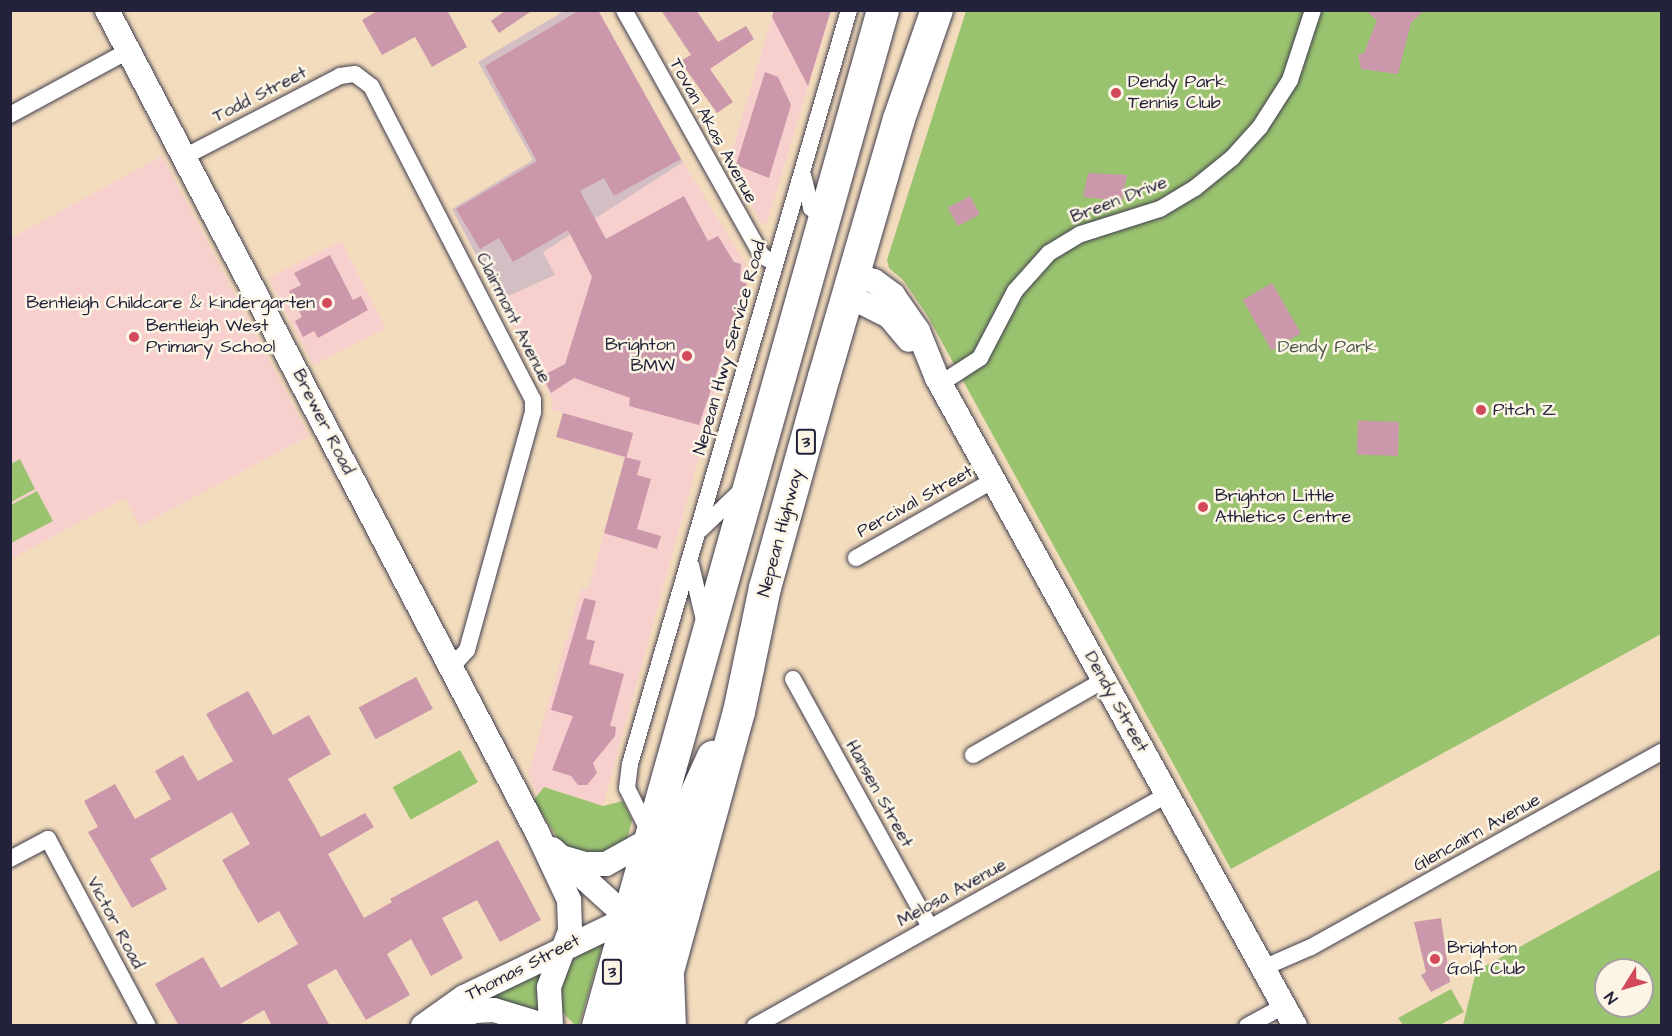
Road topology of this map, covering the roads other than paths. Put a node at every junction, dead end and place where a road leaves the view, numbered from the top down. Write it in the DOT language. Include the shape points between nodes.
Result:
graph roads {
  1 [pos="107,10"];
  2 [pos="624,10"];
  3 [pos="849,10"];
  4 [pos="883,10"];
  5 [pos="937,10"];
  6 [pos="1313,10"];
  7 [pos="128,51"];
  8 [pos="355,74"];
  9 [pos="10,114"];
  10 [pos="184,156"];
  11 [pos="802,169"];
  12 [pos="879,191"];
  13 [pos="825,220"];
  14 [pos="775,263"];
  15 [pos="809,275"];
  16 [pos="852,285"];
  17 [pos="824,377"];
  18 [pos="780,381"];
  19 [pos="939,381"];
  20 [pos="752,480"];
  21 [pos="994,480"];
  22 [pos="693,546"];
  23 [pos="856,558"];
  24 [pos="708,636"];
  25 [pos="447,660"];
  26 [pos="793,679"];
  27 [pos="1104,680"];
  28 [pos="737,718"];
  29 [pos="1662,753"];
  30 [pos="973,755"];
  31 [pos="1167,795"];
  32 [pos="538,834"];
  33 [pos="660,840"];
  34 [pos="559,856"];
  35 [pos="10,859"];
  36 [pos="628,918"];
  37 [pos="930,927"];
  38 [pos="564,948"];
  39 [pos="665,953"];
  40 [pos="1265,972"];
  41 [pos="1289,1016"];
  42 [pos="148,1026"];
  43 [pos="423,1026"];
  44 [pos="432,1026"];
  45 [pos="549,1026"];
  46 [pos="598,1026"];
  47 [pos="624,1026"];
  48 [pos="653,1026"];
  49 [pos="674,1026"];
  50 [pos="755,1026"];
  51 [pos="1247,1026"];
  1 -- 7 [label="street, Brewer Road"];
  2 -- 14 [label="street, Tovan Akas Avenue" via="762,256"];
  3 -- 11 [label="street, Nepean Hwy Service Road"];
  4 -- 13 [label="highway, 3"];
  5 -- 12 [label="highway, Nepean Highway / 3"];
  6 -- 19 [label="street, Breen Drive" via="1290,80 1260,127 1232,158 1196,188 1160,209 1081,234 1049,253 1015,291 980,358"];
  7 -- 9 [label="street"];
  7 -- 10 [label="street, Brewer Road"];
  8 -- 10 [label="street, Todd Street" via="340,76"];
  8 -- 25 [label="street, Clairmont Avenue" via="371,86 532,400 533,412 469,637"];
  10 -- 25 [label="street, Brewer Road"];
  11 -- 13 [label="street, Nepean Hwy Service Road" via="808,201 816,215"];
  11 -- 14 [label="street, Nepean Hwy Service Road"];
  12 -- 13 [label="highway" via="854,218 839,223"];
  12 -- 16 [label="highway, Nepean Highway / 3"];
  13 -- 15 [label="highway, 3"];
  14 -- 22 [label="street, Nepean Hwy Service Road"];
  15 -- 16 [label="highway"];
  15 -- 18 [label="highway, 3"];
  16 -- 17 [label="highway, Nepean Highway / 3"];
  16 -- 19 [label="street, Dendy Street" via="881,285 904,307"];
  17 -- 18 [label="highway" via="803,373"];
  17 -- 28 [label="highway, Nepean Highway / 3" via="765,588"];
  18 -- 20 [label="highway, 3"];
  19 -- 21 [label="street, Dendy Street"];
  20 -- 22 [label="street, Nepean Hwy Service Road" via="712,516"];
  20 -- 24 [label="highway, 3"];
  21 -- 23 [label="street, Percival Street"];
  21 -- 27 [label="street, Dendy Street"];
  22 -- 24 [label="street, Nepean Hwy Service Road" via="693,583"];
  22 -- 33 [label="street, Nepean Hwy Service Road" via="627,779 628,792"];
  24 -- 33 [label="highway, 3"];
  25 -- 32 [label="street, Brewer Road"];
  26 -- 37 [label="street, Hansen Street"];
  27 -- 30 [label="street"];
  27 -- 31 [label="street, Dendy Street"];
  28 -- 33 [label="highway" via="692,798"];
  28 -- 39 [label="highway, Nepean Highway / 3"];
  29 -- 40 [label="street, Glencairn Avenue"];
  31 -- 37 [label="street, Melosa Avenue"];
  31 -- 40 [label="street, Dendy Street"];
  32 -- 34 [label="street, Brewer Road"];
  32 -- 38 [label="street, Brewer Road" via="571,907 571,927"];
  33 -- 34 [label="street" via="606,864 589,865"];
  33 -- 36 [label="highway, 3"];
  33 -- 39 [label="highway"];
  34 -- 36 [label="street, Brewer Road"];
  35 -- 42 [label="street, Victor Road" via="48,839"];
  36 -- 38 [label="street, Thomas Street"];
  36 -- 39 [label="highway"];
  36 -- 46 [label="highway, 3"];
  37 -- 50 [label="street, Melosa Avenue"];
  38 -- 43 [label="street, Thomas Street" via="464,997"];
  38 -- 45 [label="street, Brewer Road" via="549,987"];
  39 -- 47 [label="highway"];
  39 -- 48 [label="highway, Nepean Highway / 3"];
  39 -- 49 [label="street"];
  40 -- 41 [label="street, Dendy Street"];
  41 -- 51 [label="street"];
  44 -- 45 [label="street, Thomas Street" via="488,1010"];
}
